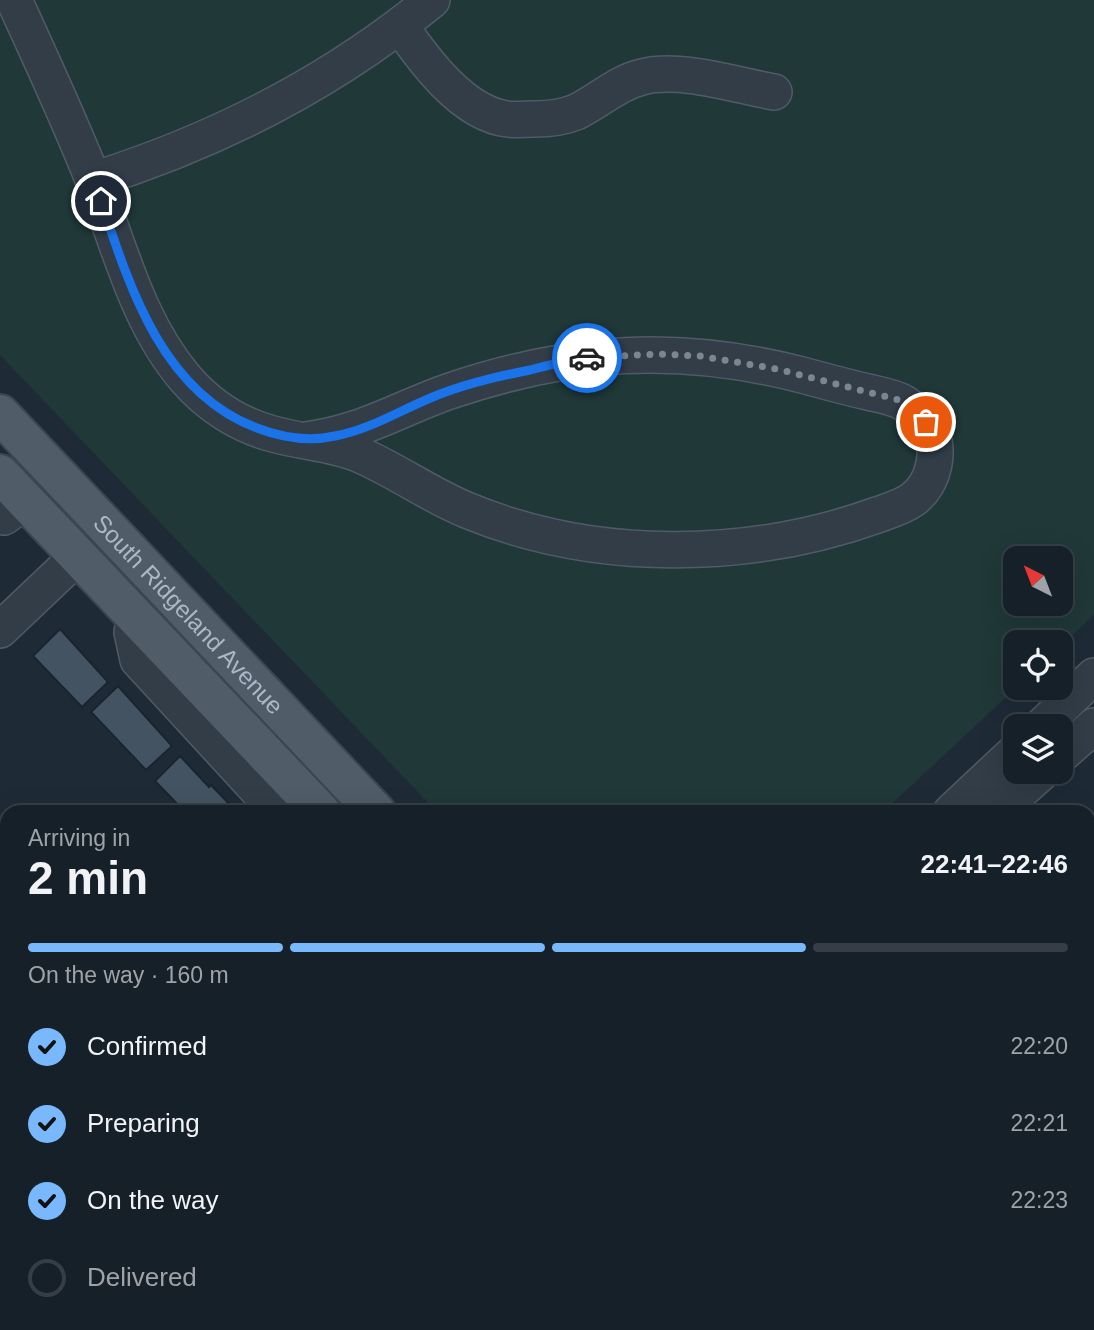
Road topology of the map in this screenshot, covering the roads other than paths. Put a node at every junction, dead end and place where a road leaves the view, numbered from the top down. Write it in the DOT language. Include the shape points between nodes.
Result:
graph roads {
  1 [pos="15,0"];
  2 [pos="432,0"];
  3 [pos="400,26"];
  4 [pos="774,92"];
  5 [pos="93,180"];
  6 [pos="0,414"];
  7 [pos="305,440"];
  8 [pos="0,474"];
  9 [pos="13,507"];
  10 [pos="78,556"];
  11 [pos="136,617"];
  12 [pos="0,630"];
  13 [pos="1094,676"];
  14 [pos="1054,714"];
  15 [pos="1094,726"];
  16 [pos="1073,745"];
  17 [pos="1003,763"];
  18 [pos="1028,784"];
  19 [pos="272,805"];
  20 [pos="314,805"];
  21 [pos="369,805"];
  22 [pos="958,805"];
  23 [pos="1005,805"];
  1 -- 5 [label="street"];
  2 -- 3 [label="street"];
  3 -- 4 [label="street" via="432,71 455,92 505,119 546,119 575,112 611,89 642,77 677,73"];
  3 -- 5 [label="street" via="348,63 256,116 145,164"];
  5 -- 7 [label="street" via="148,322 188,382 213,406 244,424"];
  6 -- 21 [label="main road, South Ridgeland Avenue"];
  7 -- 7 [label="street" via="370,425 480,381 578,359 657,354 777,369 899,400 926,422 935,441 931,475 924,488 890,511 771,542 677,550 590,544 502,524 353,452"];
  8 -- 9 [label="main road, South Ridgeland Avenue"];
  9 -- 10 [label="main road, South Ridgeland Avenue"];
  10 -- 11 [label="main road, South Ridgeland Avenue"];
  10 -- 12 [label="street"];
  11 -- 19 [label="street, South Ridgeland Avenue" via="132,632 138,660"];
  11 -- 20 [label="main road, South Ridgeland Avenue"];
  13 -- 14 [label="street"];
  15 -- 16 [label="street"];
  17 -- 22 [label="street"];
  18 -- 23 [label="street"];
}
